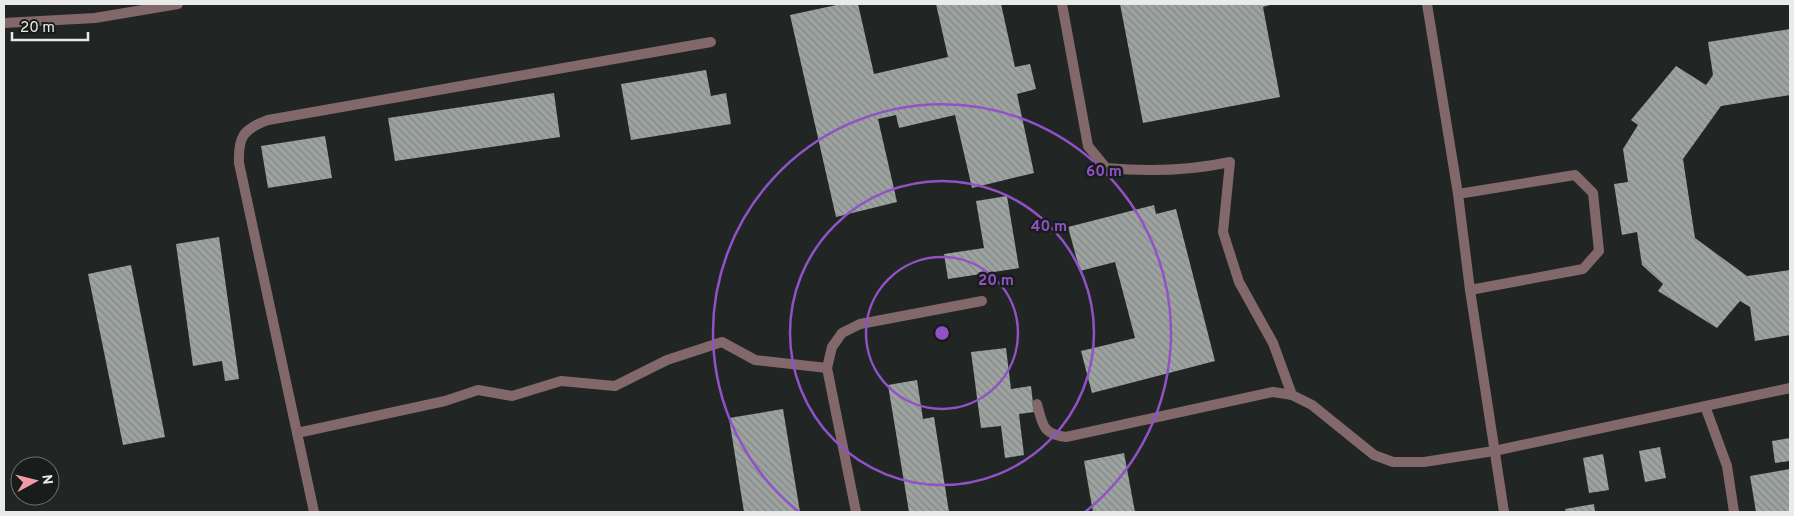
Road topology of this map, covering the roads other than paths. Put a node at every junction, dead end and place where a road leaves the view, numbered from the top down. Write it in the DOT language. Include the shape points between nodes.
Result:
graph roads {
  1 [pos="178,4"];
  2 [pos="1062,4"];
  3 [pos="1427,4"];
  4 [pos="4,23"];
  5 [pos="711,42"];
  6 [pos="1458,194"];
  7 [pos="1470,290"];
  8 [pos="982,301"];
  9 [pos="827,368"];
  10 [pos="1790,388"];
  11 [pos="1292,395"];
  12 [pos="1037,404"];
  13 [pos="1705,406"];
  14 [pos="297,432"];
  15 [pos="1494,451"];
  16 [pos="314,512"];
  17 [pos="856,512"];
  18 [pos="1504,512"];
  19 [pos="1734,512"];
  1 -- 4 [label="street" via="95,18"];
  2 -- 11 [label="street" via="1088,146 1106,168 1150,172 1230,162 1223,232 1239,282 1272,343"];
  3 -- 6 [label="street"];
  5 -- 14 [label="street" via="268,120 244,133 239,163"];
  6 -- 7 [label="street"];
  6 -- 7 [label="street" via="1575,175 1593,193 1599,251 1583,269"];
  7 -- 15 [label="street"];
  8 -- 9 [label="street" via="860,324 842,333 832,346"];
  9 -- 14 [label="street" via="755,360 722,342 667,360 615,386 561,381 512,396 478,390 446,401"];
  9 -- 17 [label="street"];
  10 -- 13 [label="street"];
  11 -- 12 [label="street" via="1273,392 1066,438 1053,436 1044,429"];
  11 -- 15 [label="street" via="1312,405 1374,455 1393,462 1424,462"];
  13 -- 15 [label="street"];
  13 -- 19 [label="street" via="1727,466"];
  14 -- 16 [label="street"];
  15 -- 18 [label="street"];
}
